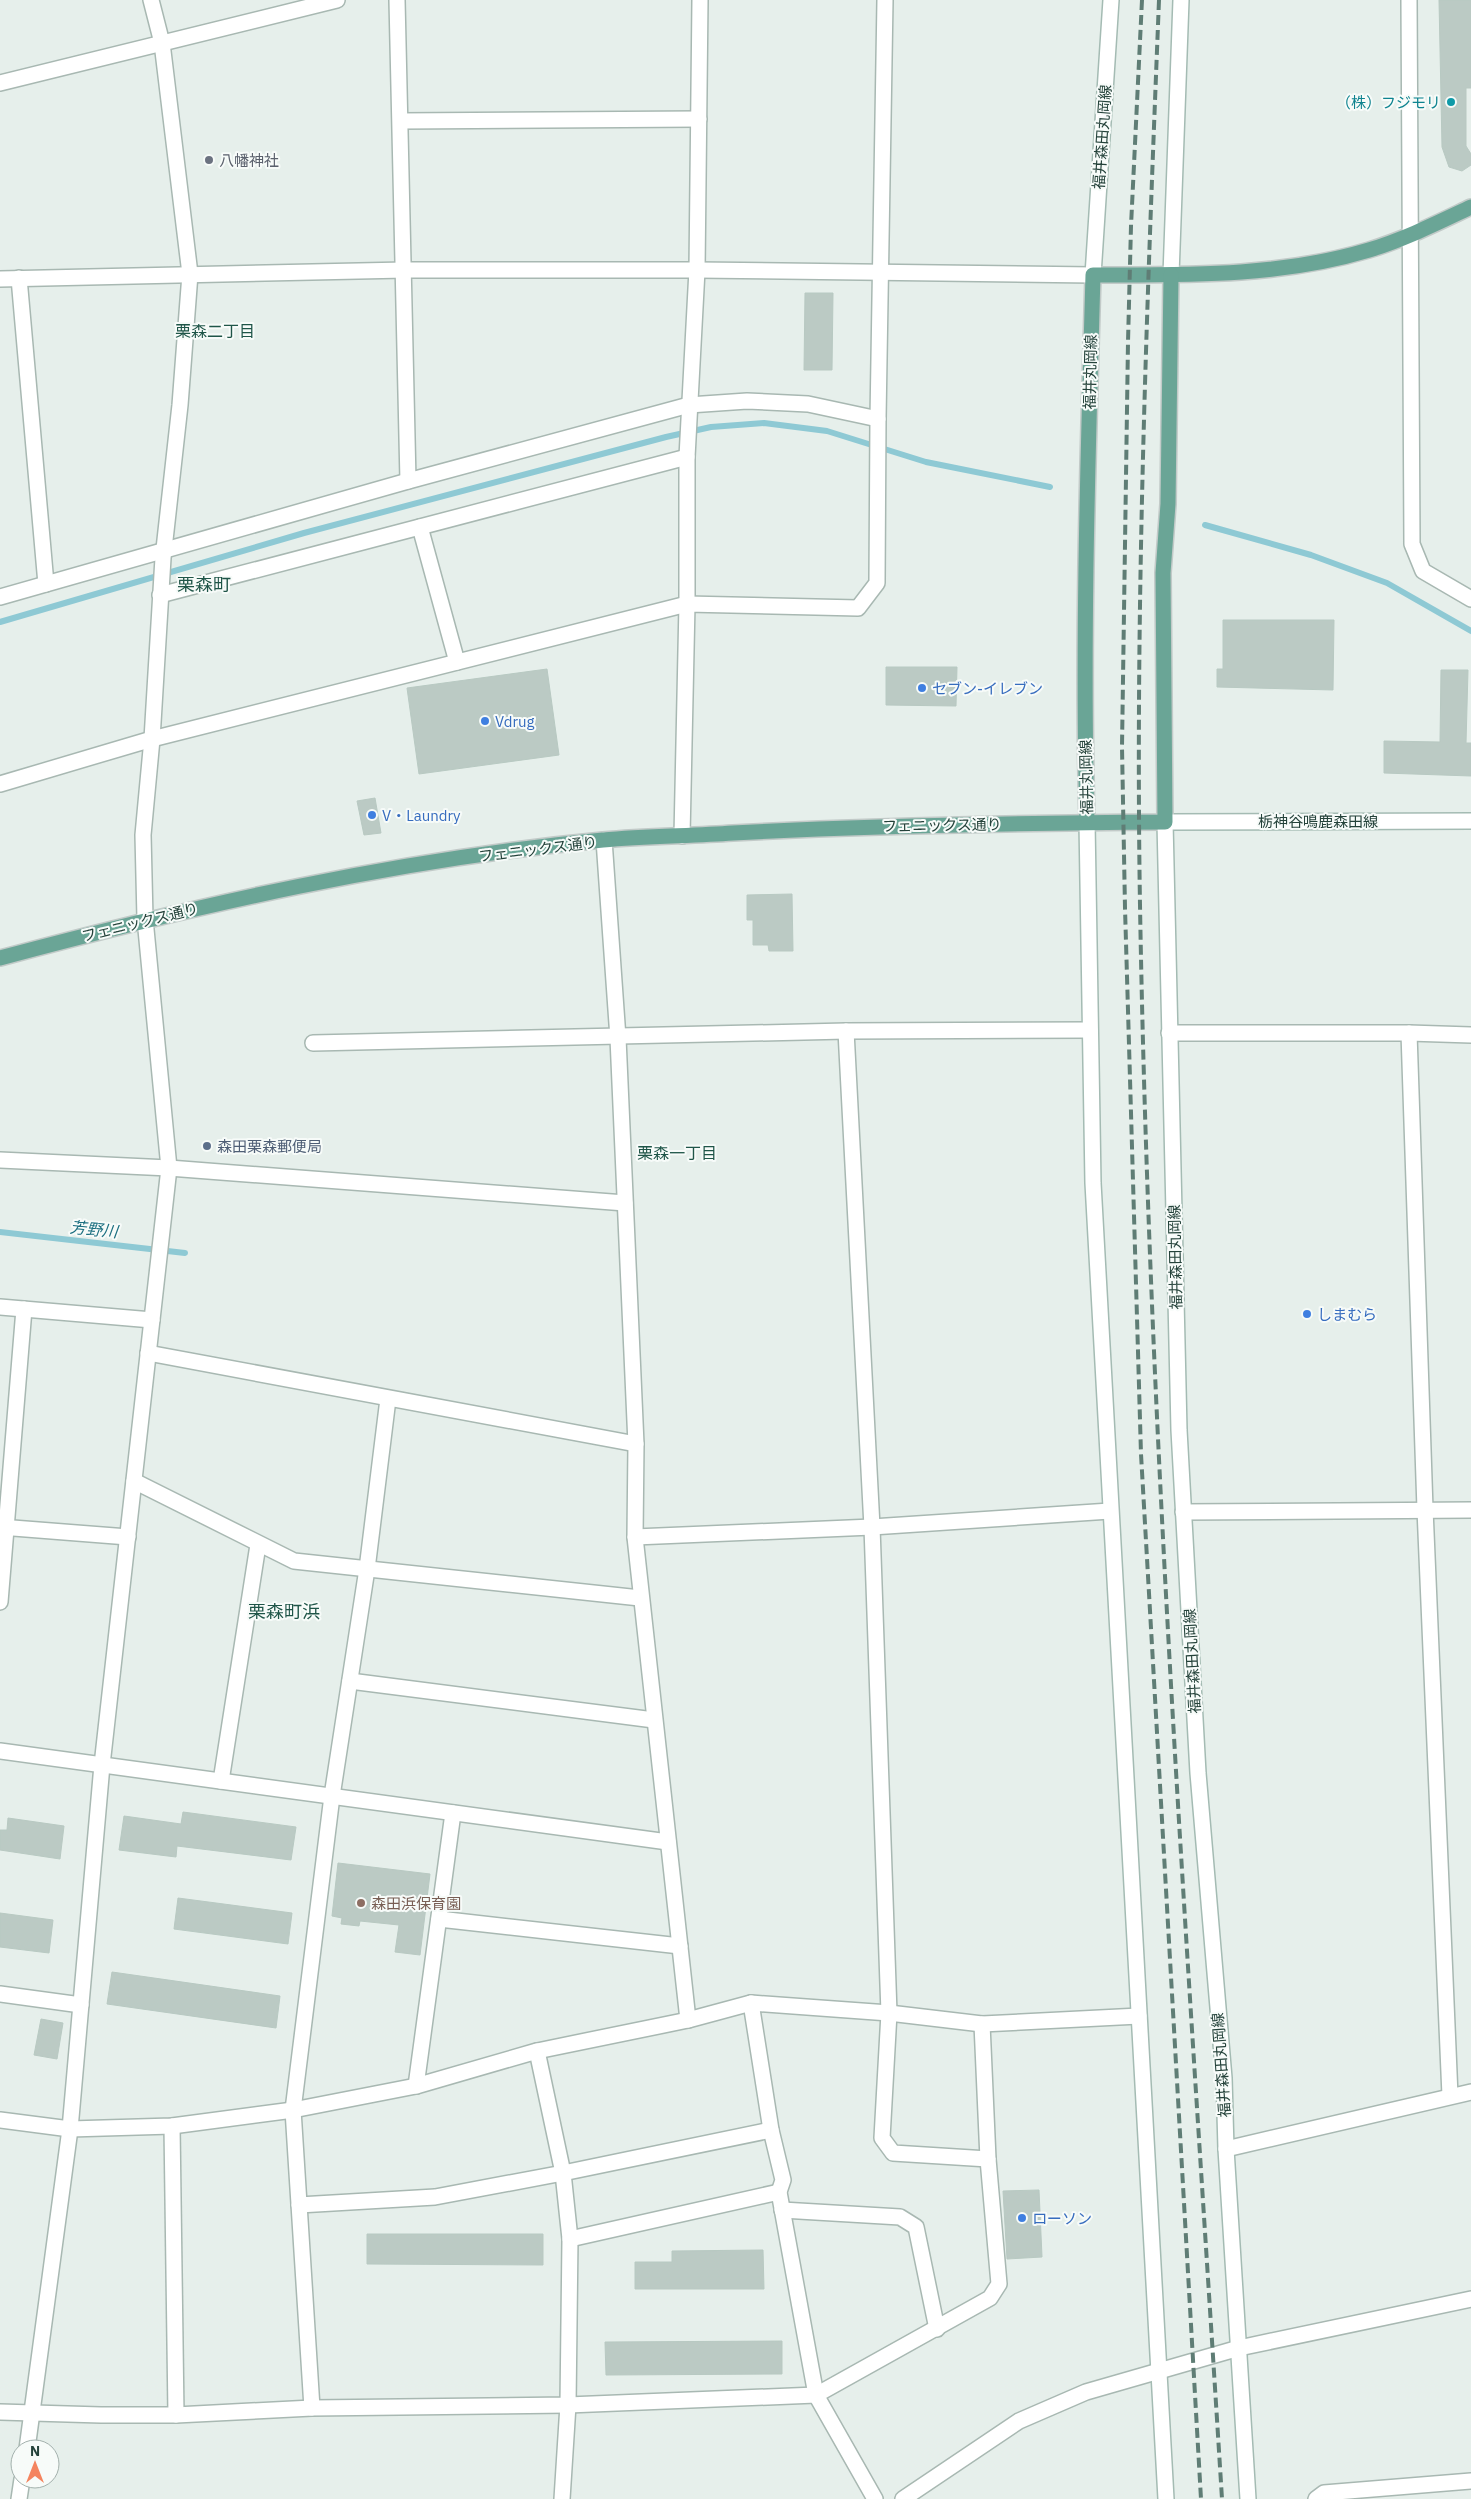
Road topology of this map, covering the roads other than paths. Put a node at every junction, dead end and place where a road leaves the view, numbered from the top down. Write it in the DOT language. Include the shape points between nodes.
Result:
graph roads {
  1 [pos="151,0"];
  2 [pos="337,0"];
  3 [pos="397,0"];
  4 [pos="700,0"];
  5 [pos="885,0"];
  6 [pos="1111,0"];
  7 [pos="1181,0"];
  8 [pos="1409,0"];
  9 [pos="162,43"];
  10 [pos="0,83"];
  11 [pos="699,119"];
  12 [pos="401,121"];
  13 [pos="1471,208"];
  14 [pos="1409,236"];
  15 [pos="405,270"];
  16 [pos="697,270"];
  17 [pos="881,272"];
  18 [pos="190,274"];
  19 [pos="1093,275"];
  20 [pos="1171,275"];
  21 [pos="19,278"];
  22 [pos="0,279"];
  23 [pos="689,405"];
  24 [pos="878,419"];
  25 [pos="687,457"];
  26 [pos="408,480"];
  27 [pos="420,527"];
  28 [pos="164,554"];
  29 [pos="46,584"];
  30 [pos="160,595"];
  31 [pos="0,597"];
  32 [pos="1471,599"];
  33 [pos="687,604"];
  34 [pos="456,662"];
  35 [pos="152,739"];
  36 [pos="0,784"];
  37 [pos="1471,821"];
  38 [pos="1087,822"];
  39 [pos="1165,822"];
  40 [pos="682,836"];
  41 [pos="604,840"];
  42 [pos="145,919"];
  43 [pos="0,958"];
  44 [pos="1090,1030"];
  45 [pos="846,1032"];
  46 [pos="1409,1032"];
  47 [pos="1169,1033"];
  48 [pos="1471,1035"];
  49 [pos="618,1038"];
  50 [pos="313,1043"];
  51 [pos="0,1160"];
  52 [pos="169,1168"];
  53 [pos="625,1203"];
  54 [pos="0,1308"];
  55 [pos="24,1309"];
  56 [pos="152,1320"];
  57 [pos="148,1353"];
  58 [pos="388,1399"];
  59 [pos="636,1444"];
  60 [pos="134,1481"];
  61 [pos="1425,1509"];
  62 [pos="1471,1510"];
  63 [pos="1110,1511"];
  64 [pos="1183,1512"];
  65 [pos="872,1527"];
  66 [pos="3,1528"];
  67 [pos="128,1537"];
  68 [pos="635,1537"];
  69 [pos="258,1545"];
  70 [pos="367,1569"];
  71 [pos="640,1598"];
  72 [pos="0,1602"];
  73 [pos="350,1680"];
  74 [pos="654,1720"];
  75 [pos="0,1752"];
  76 [pos="102,1765"];
  77 [pos="221,1781"];
  78 [pos="332,1796"];
  79 [pos="453,1813"];
  80 [pos="668,1842"];
  81 [pos="439,1919"];
  82 [pos="680,1946"];
  83 [pos="0,1994"];
  84 [pos="751,2003"];
  85 [pos="81,2006"];
  86 [pos="889,2013"];
  87 [pos="1139,2016"];
  88 [pos="688,2020"];
  89 [pos="982,2024"];
  90 [pos="537,2052"];
  91 [pos="416,2086"];
  92 [pos="1471,2092"];
  93 [pos="1450,2096"];
  94 [pos="292,2110"];
  95 [pos="0,2120"];
  96 [pos="172,2126"];
  97 [pos="70,2129"];
  98 [pos="771,2130"];
  99 [pos="1226,2149"];
  100 [pos="988,2159"];
  101 [pos="564,2173"];
  102 [pos="779,2192"];
  103 [pos="299,2205"];
  104 [pos="782,2210"];
  105 [pos="570,2239"];
  106 [pos="1471,2299"];
  107 [pos="937,2329"];
  108 [pos="1238,2348"];
  109 [pos="1158,2371"];
  110 [pos="816,2395"];
  111 [pos="568,2405"];
  112 [pos="312,2408"];
  113 [pos="0,2412"];
  114 [pos="32,2414"];
  115 [pos="176,2415"];
  116 [pos="28,2439"];
  117 [pos="1471,2481"];
  118 [pos="562,2499"];
  119 [pos="875,2499"];
  120 [pos="903,2499"];
  121 [pos="1166,2499"];
  122 [pos="1248,2499"];
  123 [pos="1316,2499"];
  1 -- 9 [label="street"];
  2 -- 9 [label="street"];
  3 -- 12 [label="street"];
  4 -- 11 [label="street"];
  5 -- 17 [label="street"];
  6 -- 19 [label="street, 福井森田丸岡線"];
  7 -- 20 [label="street"];
  8 -- 14 [label="street"];
  9 -- 10 [label="street"];
  9 -- 18 [label="street"];
  11 -- 12 [label="street"];
  11 -- 16 [label="street"];
  12 -- 15 [label="street"];
  13 -- 14 [label="main road"];
  14 -- 20 [label="main road" via="1367,250 1285,268"];
  14 -- 32 [label="street" via="1412,544 1423,572"];
  15 -- 16 [label="street"];
  15 -- 18 [label="street"];
  15 -- 26 [label="street"];
  16 -- 17 [label="street"];
  16 -- 23 [label="street"];
  17 -- 19 [label="street"];
  17 -- 24 [label="street"];
  18 -- 21 [label="street"];
  18 -- 28 [label="street"];
  19 -- 20 [label="main road"];
  19 -- 38 [label="main road, 福井丸岡線" via="1086,534 1084,733"];
  20 -- 39 [label="main road" via="1168,494 1163,572"];
  21 -- 22 [label="street"];
  21 -- 29 [label="street"];
  23 -- 24 [label="street" via="747,401 808,404"];
  23 -- 25 [label="street"];
  23 -- 26 [label="street"];
  24 -- 33 [label="street" via="877,583 858,608"];
  25 -- 27 [label="street"];
  25 -- 33 [label="street"];
  26 -- 28 [label="street"];
  27 -- 30 [label="street"];
  27 -- 34 [label="street"];
  28 -- 29 [label="street"];
  28 -- 30 [label="street"];
  29 -- 31 [label="street"];
  30 -- 35 [label="street"];
  33 -- 34 [label="street"];
  33 -- 40 [label="street"];
  34 -- 35 [label="street"];
  35 -- 36 [label="street"];
  35 -- 42 [label="street" via="143,836"];
  37 -- 39 [label="street, 栃神谷鳴鹿森田線"];
  38 -- 39 [label="main road, 福井丸岡線"];
  38 -- 40 [label="main road, フェニックス通り" via="873,826"];
  38 -- 44 [label="street"];
  39 -- 47 [label="street, 福井森田丸岡線"];
  40 -- 41 [label="main road, フェニックス通り"];
  41 -- 42 [label="main road, フェニックス通り" via="462,858 324,881"];
  41 -- 49 [label="street"];
  42 -- 43 [label="main road, フェニックス通り"];
  42 -- 52 [label="street"];
  44 -- 45 [label="street"];
  44 -- 63 [label="street" via="1093,1183"];
  45 -- 49 [label="street"];
  45 -- 65 [label="street"];
  46 -- 47 [label="street"];
  46 -- 48 [label="street"];
  46 -- 61 [label="street"];
  47 -- 64 [label="street, 福井森田丸岡線"];
  49 -- 50 [label="street"];
  49 -- 53 [label="street"];
  51 -- 52 [label="street"];
  52 -- 53 [label="street"];
  52 -- 56 [label="street"];
  53 -- 59 [label="street"];
  54 -- 55 [label="street"];
  55 -- 56 [label="street"];
  55 -- 66 [label="street"];
  56 -- 57 [label="street"];
  57 -- 58 [label="street"];
  57 -- 60 [label="street"];
  58 -- 59 [label="street"];
  58 -- 70 [label="street"];
  59 -- 68 [label="street"];
  60 -- 67 [label="street"];
  60 -- 69 [label="street"];
  61 -- 62 [label="street"];
  61 -- 64 [label="street"];
  61 -- 93 [label="street"];
  63 -- 65 [label="street"];
  63 -- 87 [label="street"];
  64 -- 99 [label="street, 福井森田丸岡線" via="1198,1773 1224,2078"];
  65 -- 68 [label="street"];
  65 -- 86 [label="street"];
  66 -- 67 [label="street"];
  66 -- 72 [label="street"];
  67 -- 76 [label="street"];
  68 -- 71 [label="street"];
  69 -- 70 [label="street" via="294,1561"];
  69 -- 77 [label="street"];
  70 -- 71 [label="street"];
  70 -- 73 [label="street"];
  71 -- 74 [label="street"];
  73 -- 74 [label="street"];
  73 -- 78 [label="street"];
  74 -- 80 [label="street"];
  75 -- 76 [label="street"];
  76 -- 77 [label="street"];
  76 -- 85 [label="street"];
  77 -- 78 [label="street"];
  78 -- 79 [label="street"];
  78 -- 94 [label="street"];
  79 -- 80 [label="street"];
  79 -- 81 [label="street"];
  80 -- 82 [label="street"];
  81 -- 82 [label="street"];
  81 -- 91 [label="street"];
  82 -- 88 [label="street"];
  83 -- 85 [label="street"];
  84 -- 86 [label="street"];
  84 -- 88 [label="street"];
  84 -- 98 [label="street"];
  85 -- 97 [label="street"];
  86 -- 89 [label="street"];
  86 -- 100 [label="street" via="882,2138 893,2153"];
  87 -- 89 [label="street"];
  87 -- 109 [label="street"];
  88 -- 90 [label="street"];
  89 -- 100 [label="street"];
  90 -- 91 [label="street"];
  90 -- 101 [label="street"];
  91 -- 94 [label="street"];
  92 -- 93 [label="street"];
  93 -- 99 [label="street"];
  94 -- 96 [label="street"];
  94 -- 103 [label="street"];
  95 -- 97 [label="street"];
  96 -- 97 [label="street"];
  96 -- 115 [label="street"];
  97 -- 114 [label="street"];
  98 -- 101 [label="street"];
  98 -- 102 [label="street" via="783,2180"];
  99 -- 108 [label="street, 福井森田丸岡線"];
  100 -- 107 [label="street" via="999,2284 990,2298"];
  101 -- 103 [label="street" via="435,2197"];
  101 -- 105 [label="street"];
  102 -- 104 [label="street"];
  102 -- 105 [label="street"];
  103 -- 112 [label="street"];
  104 -- 107 [label="street" via="900,2217 916,2227"];
  104 -- 110 [label="street"];
  105 -- 111 [label="street"];
  106 -- 108 [label="street"];
  107 -- 110 [label="street"];
  108 -- 109 [label="street"];
  108 -- 122 [label="street, 福井森田丸岡線"];
  109 -- 120 [label="street" via="1086,2392 1019,2421"];
  109 -- 121 [label="street"];
  110 -- 111 [label="street"];
  110 -- 119 [label="street"];
  111 -- 112 [label="street"];
  111 -- 118 [label="street"];
  112 -- 115 [label="street"];
  113 -- 114 [label="street"];
  114 -- 115 [label="street"];
  114 -- 116 [label="street"];
  117 -- 123 [label="street" via="1324,2493"];
}
